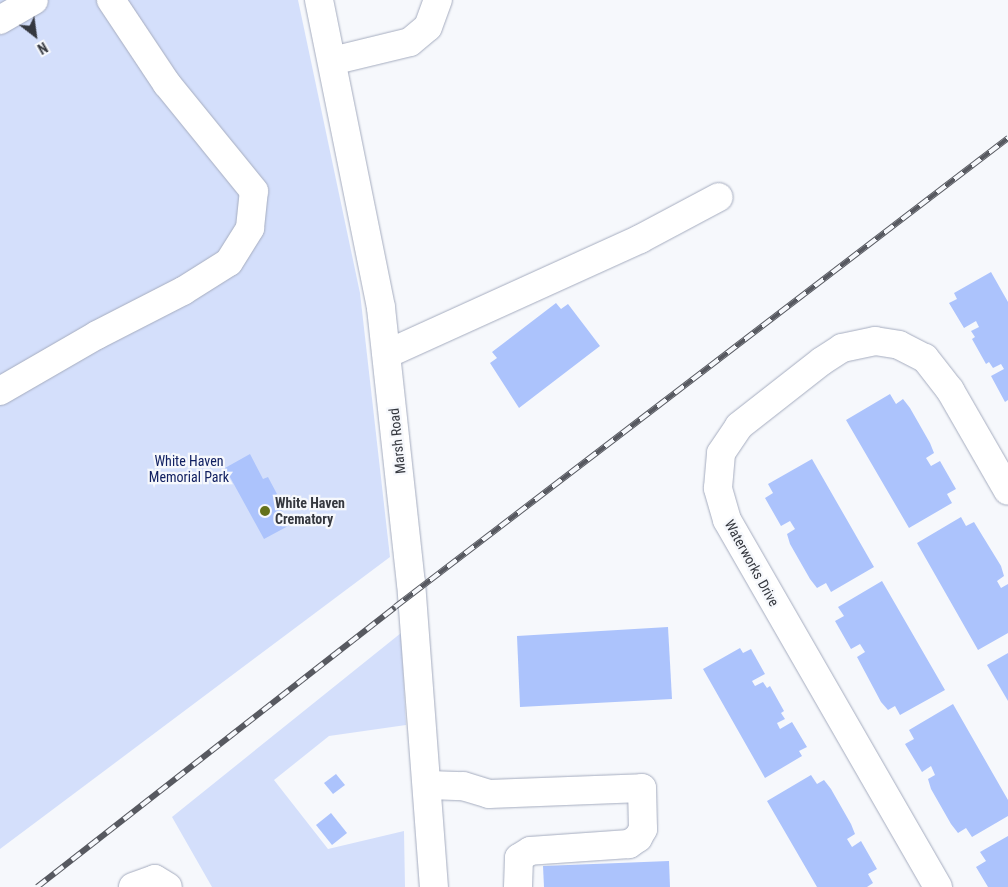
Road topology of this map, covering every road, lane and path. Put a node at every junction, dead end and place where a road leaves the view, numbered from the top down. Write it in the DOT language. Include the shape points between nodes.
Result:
graph roads {
  1 [pos="34,0"];
  2 [pos="111,0"];
  3 [pos="319,0"];
  4 [pos="438,0"];
  5 [pos="0,20"];
  6 [pos="332,61"];
  7 [pos="719,197"];
  8 [pos="387,354"];
  9 [pos="0,391"];
  10 [pos="1008,490"];
  11 [pos="429,785"];
  12 [pos="133,887"];
  13 [pos="168,887"];
  14 [pos="434,887"];
  15 [pos="518,887"];
  16 [pos="938,887"];
  1 -- 5 [label="street"];
  2 -- 9 [label="street" via="167,84 254,191 250,228 228,262 183,291 97,335"];
  3 -- 6 [label="street, Marsh Road"];
  4 -- 6 [label="street" via="428,26 410,42"];
  6 -- 8 [label="street, Marsh Road" via="381,308"];
  7 -- 8 [label="street" via="640,239"];
  8 -- 11 [label="street, Marsh Road"];
  10 -- 16 [label="street, Waterworks Drive" via="950,390 925,358 899,345 874,341 842,348 822,361 739,426 721,454 718,488 726,520"];
  11 -- 14 [label="street, Marsh Road"];
  11 -- 15 [label="street" via="462,786 489,794 642,788 643,829 638,838 629,844 530,851 519,858"];
  12 -- 13 [label="street" via="155,879"];
}
